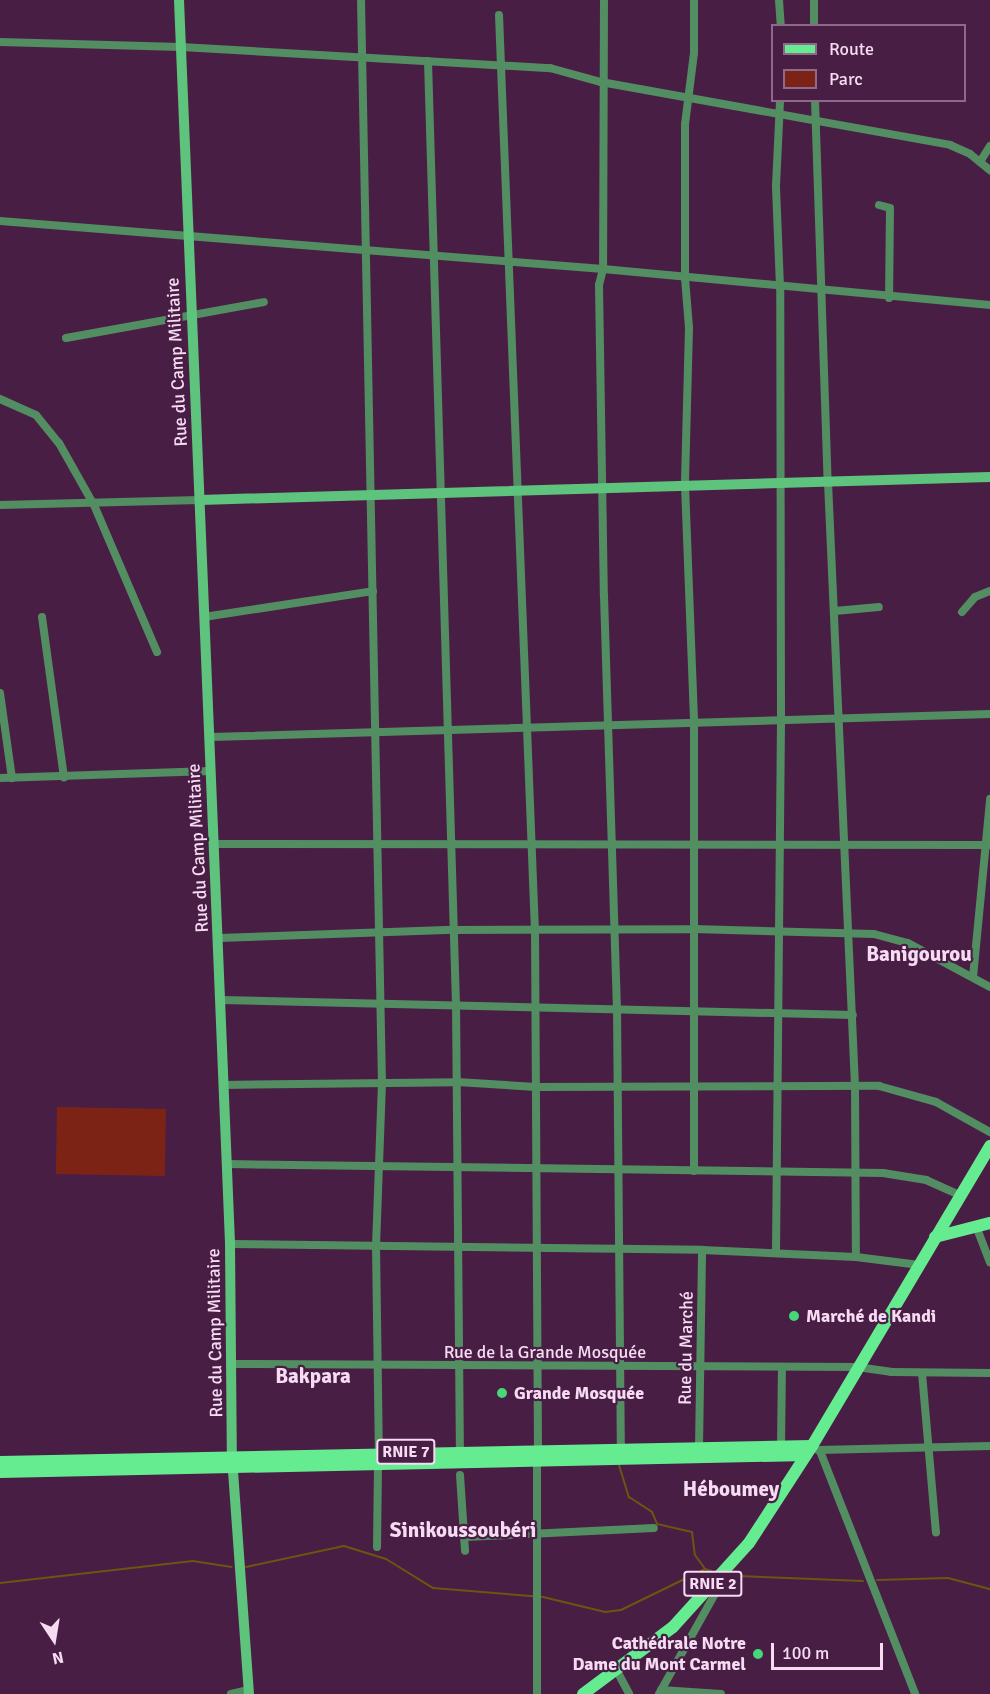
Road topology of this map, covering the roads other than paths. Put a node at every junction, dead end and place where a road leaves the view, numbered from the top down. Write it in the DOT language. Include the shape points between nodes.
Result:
graph roads {
  1 [pos="179,0"];
  2 [pos="361,0"];
  3 [pos="604,0"];
  4 [pos="694,0"];
  5 [pos="779,0"];
  6 [pos="814,0"];
  7 [pos="499,15"];
  8 [pos="781,24"];
  9 [pos="814,24"];
  10 [pos="0,42"];
  11 [pos="182,47"];
  12 [pos="359,57"];
  13 [pos="428,61"];
  14 [pos="501,65"];
  15 [pos="602,82"];
  16 [pos="687,96"];
  17 [pos="780,102"];
  18 [pos="815,102"];
  19 [pos="779,113"];
  20 [pos="815,120"];
  21 [pos="990,146"];
  22 [pos="980,162"];
  23 [pos="990,170"];
  24 [pos="879,205"];
  25 [pos="0,221"];
  26 [pos="188,236"];
  27 [pos="368,250"];
  28 [pos="437,257"];
  29 [pos="507,262"];
  30 [pos="603,269"];
  31 [pos="684,278"];
  32 [pos="780,287"];
  33 [pos="822,292"];
  34 [pos="889,298"];
  35 [pos="264,302"];
  36 [pos="990,305"];
  37 [pos="190,313"];
  38 [pos="66,338"];
  39 [pos="0,399"];
  40 [pos="990,477"];
  41 [pos="828,482"];
  42 [pos="778,483"];
  43 [pos="685,485"];
  44 [pos="603,487"];
  45 [pos="516,490"];
  46 [pos="441,492"];
  47 [pos="372,494"];
  48 [pos="200,500"];
  49 [pos="0,505"];
  50 [pos="94,505"];
  51 [pos="373,591"];
  52 [pos="990,591"];
  53 [pos="879,607"];
  54 [pos="835,611"];
  55 [pos="963,612"];
  56 [pos="42,617"];
  57 [pos="204,617"];
  58 [pos="157,652"];
  59 [pos="0,693"];
  60 [pos="990,714"];
  61 [pos="840,717"];
  62 [pos="781,720"];
  63 [pos="694,724"];
  64 [pos="609,726"];
  65 [pos="447,728"];
  66 [pos="527,728"];
  67 [pos="377,729"];
  68 [pos="210,737"];
  69 [pos="211,771"];
  70 [pos="0,777"];
  71 [pos="64,777"];
  72 [pos="12,778"];
  73 [pos="990,799"];
  74 [pos="693,842"];
  75 [pos="778,842"];
  76 [pos="532,843"];
  77 [pos="612,843"];
  78 [pos="214,844"];
  79 [pos="844,844"];
  80 [pos="377,845"];
  81 [pos="989,845"];
  82 [pos="453,846"];
  83 [pos="693,929"];
  84 [pos="378,930"];
  85 [pos="453,930"];
  86 [pos="535,930"];
  87 [pos="612,930"];
  88 [pos="776,931"];
  89 [pos="849,933"];
  90 [pos="219,938"];
  91 [pos="973,977"];
  92 [pos="990,987"];
  93 [pos="221,1000"];
  94 [pos="379,1004"];
  95 [pos="456,1004"];
  96 [pos="534,1006"];
  97 [pos="617,1008"];
  98 [pos="695,1010"];
  99 [pos="777,1012"];
  100 [pos="853,1015"];
  101 [pos="457,1082"];
  102 [pos="382,1083"];
  103 [pos="223,1085"];
  104 [pos="617,1086"];
  105 [pos="695,1086"];
  106 [pos="776,1086"];
  107 [pos="855,1086"];
  108 [pos="536,1087"];
  109 [pos="990,1132"];
  110 [pos="990,1146"];
  111 [pos="226,1164"];
  112 [pos="380,1167"];
  113 [pos="459,1168"];
  114 [pos="539,1169"];
  115 [pos="620,1171"];
  116 [pos="694,1171"];
  117 [pos="854,1172"];
  118 [pos="774,1174"];
  119 [pos="960,1195"];
  120 [pos="990,1223"];
  121 [pos="976,1226"];
  122 [pos="935,1237"];
  123 [pos="230,1244"];
  124 [pos="376,1246"];
  125 [pos="459,1246"];
  126 [pos="539,1246"];
  127 [pos="618,1248"];
  128 [pos="702,1250"];
  129 [pos="776,1252"];
  130 [pos="856,1257"];
  131 [pos="990,1262"];
  132 [pos="919,1265"];
  133 [pos="232,1364"];
  134 [pos="378,1367"];
  135 [pos="460,1367"];
  136 [pos="538,1367"];
  137 [pos="700,1367"];
  138 [pos="782,1367"];
  139 [pos="857,1367"];
  140 [pos="619,1369"];
  141 [pos="922,1373"];
  142 [pos="990,1373"];
  143 [pos="699,1446"];
  144 [pos="781,1446"];
  145 [pos="927,1446"];
  146 [pos="990,1446"];
  147 [pos="621,1449"];
  148 [pos="460,1451"];
  149 [pos="813,1451"];
  150 [pos="379,1452"];
  151 [pos="538,1456"];
  152 [pos="0,1462"];
  153 [pos="232,1462"];
  154 [pos="378,1466"];
  155 [pos="0,1472"];
  156 [pos="460,1475"];
  157 [pos="654,1528"];
  158 [pos="936,1532"];
  159 [pos="538,1534"];
  160 [pos="465,1537"];
  161 [pos="377,1547"];
  162 [pos="465,1551"];
  163 [pos="731,1565"];
  164 [pos="616,1671"];
  165 [pos="249,1692"];
  166 [pos="660,1692"];
  167 [pos="231,1694"];
  168 [pos="537,1694"];
  169 [pos="583,1694"];
  170 [pos="629,1694"];
  171 [pos="721,1694"];
  172 [pos="915,1694"];
  1 -- 11 [label="street, Rue du Camp Militaire"];
  2 -- 12 [label="street"];
  3 -- 15 [label="street"];
  4 -- 16 [label="street" via="694,52"];
  5 -- 8 [label="street"];
  6 -- 9 [label="street"];
  7 -- 14 [label="street"];
  10 -- 11 [label="street"];
  11 -- 12 [label="street"];
  11 -- 26 [label="street, Rue du Camp Militaire"];
  12 -- 13 [label="street"];
  12 -- 27 [label="street"];
  13 -- 14 [label="street"];
  13 -- 28 [label="street"];
  14 -- 15 [label="street" via="550,68"];
  14 -- 29 [label="street"];
  15 -- 16 [label="street"];
  15 -- 30 [label="street"];
  16 -- 19 [label="street"];
  16 -- 31 [label="street"];
  17 -- 19 [label="street"];
  18 -- 20 [label="street"];
  19 -- 20 [label="street"];
  19 -- 32 [label="street" via="776,186"];
  20 -- 22 [label="street" via="950,145"];
  20 -- 33 [label="street"];
  21 -- 22 [label="street"];
  22 -- 23 [label="street"];
  24 -- 34 [label="street" via="890,208"];
  25 -- 26 [label="street"];
  26 -- 27 [label="street"];
  26 -- 37 [label="street, Rue du Camp Militaire"];
  27 -- 28 [label="street"];
  27 -- 47 [label="street"];
  28 -- 29 [label="street"];
  28 -- 46 [label="street"];
  29 -- 30 [label="street"];
  29 -- 45 [label="street"];
  30 -- 31 [label="street"];
  30 -- 44 [label="street" via="599,285"];
  31 -- 32 [label="street"];
  31 -- 43 [label="street" via="689,327"];
  32 -- 33 [label="street"];
  32 -- 42 [label="street"];
  33 -- 34 [label="street"];
  33 -- 41 [label="street"];
  34 -- 36 [label="street"];
  35 -- 37 [label="street"];
  37 -- 38 [label="street"];
  37 -- 48 [label="street, Rue du Camp Militaire"];
  39 -- 50 [label="street" via="26,409 46,424"];
  40 -- 41 [label="street"];
  41 -- 42 [label="street"];
  41 -- 54 [label="street"];
  42 -- 43 [label="street"];
  42 -- 62 [label="street"];
  43 -- 44 [label="street"];
  43 -- 63 [label="street"];
  44 -- 45 [label="street"];
  44 -- 64 [label="street"];
  45 -- 46 [label="street"];
  45 -- 66 [label="street"];
  46 -- 47 [label="street"];
  46 -- 65 [label="street"];
  47 -- 48 [label="street"];
  47 -- 51 [label="street"];
  48 -- 50 [label="street"];
  48 -- 57 [label="street, Rue du Camp Militaire"];
  49 -- 50 [label="street"];
  50 -- 58 [label="street"];
  51 -- 57 [label="street"];
  51 -- 67 [label="street"];
  52 -- 55 [label="street" via="975,597"];
  53 -- 54 [label="street"];
  54 -- 61 [label="street"];
  56 -- 71 [label="street"];
  57 -- 68 [label="street, Rue du Camp Militaire"];
  59 -- 72 [label="street"];
  60 -- 61 [label="street"];
  61 -- 62 [label="street"];
  61 -- 79 [label="street"];
  62 -- 63 [label="street"];
  62 -- 75 [label="street"];
  63 -- 64 [label="street"];
  63 -- 74 [label="street"];
  64 -- 66 [label="street"];
  64 -- 77 [label="street"];
  65 -- 66 [label="street"];
  65 -- 67 [label="street"];
  65 -- 82 [label="street"];
  66 -- 76 [label="street"];
  67 -- 68 [label="street"];
  67 -- 80 [label="street"];
  68 -- 69 [label="street, Rue du Camp Militaire"];
  69 -- 71 [label="street"];
  69 -- 78 [label="street, Rue du Camp Militaire"];
  70 -- 72 [label="street"];
  71 -- 72 [label="street"];
  73 -- 81 [label="street"];
  74 -- 75 [label="street"];
  74 -- 77 [label="street"];
  74 -- 83 [label="street"];
  75 -- 79 [label="street"];
  75 -- 88 [label="street"];
  76 -- 77 [label="street"];
  76 -- 82 [label="street"];
  76 -- 86 [label="street"];
  77 -- 87 [label="street"];
  78 -- 80 [label="street"];
  78 -- 90 [label="street, Rue du Camp Militaire"];
  79 -- 81 [label="street"];
  79 -- 89 [label="street"];
  80 -- 82 [label="street"];
  80 -- 84 [label="street"];
  81 -- 91 [label="street"];
  82 -- 85 [label="street"];
  83 -- 87 [label="street"];
  83 -- 88 [label="street"];
  83 -- 98 [label="street"];
  84 -- 85 [label="street"];
  84 -- 90 [label="street"];
  84 -- 94 [label="street"];
  85 -- 86 [label="street"];
  85 -- 95 [label="street"];
  86 -- 87 [label="street"];
  86 -- 96 [label="street"];
  87 -- 97 [label="street"];
  88 -- 89 [label="street"];
  88 -- 99 [label="street"];
  89 -- 91 [label="street" via="897,938"];
  89 -- 100 [label="street"];
  90 -- 93 [label="street, Rue du Camp Militaire"];
  91 -- 92 [label="street"];
  93 -- 94 [label="street"];
  93 -- 103 [label="street, Rue du Camp Militaire"];
  94 -- 95 [label="street"];
  94 -- 102 [label="street"];
  95 -- 96 [label="street"];
  95 -- 101 [label="street"];
  96 -- 97 [label="street"];
  96 -- 108 [label="street"];
  97 -- 98 [label="street"];
  97 -- 104 [label="street"];
  98 -- 99 [label="street"];
  98 -- 105 [label="street"];
  99 -- 100 [label="street"];
  99 -- 106 [label="street"];
  100 -- 107 [label="street"];
  101 -- 102 [label="street"];
  101 -- 108 [label="street"];
  101 -- 113 [label="street"];
  102 -- 103 [label="street"];
  102 -- 112 [label="street"];
  103 -- 111 [label="street, Rue du Camp Militaire"];
  104 -- 105 [label="street"];
  104 -- 108 [label="street"];
  104 -- 115 [label="street"];
  105 -- 106 [label="street"];
  105 -- 116 [label="street"];
  106 -- 107 [label="street"];
  106 -- 118 [label="street"];
  107 -- 109 [label="street" via="906,1091 936,1102"];
  107 -- 117 [label="street"];
  108 -- 114 [label="street"];
  110 -- 119 [label="main road, RNIE 2"];
  111 -- 112 [label="street"];
  111 -- 123 [label="street, Rue du Camp Militaire"];
  112 -- 113 [label="street"];
  112 -- 124 [label="street"];
  113 -- 114 [label="street"];
  113 -- 125 [label="street"];
  114 -- 115 [label="street"];
  114 -- 126 [label="street"];
  115 -- 116 [label="street"];
  115 -- 127 [label="street"];
  116 -- 118 [label="street"];
  117 -- 118 [label="street"];
  117 -- 119 [label="street" via="908,1175"];
  117 -- 130 [label="street"];
  118 -- 129 [label="street"];
  119 -- 122 [label="main road, RNIE 2"];
  120 -- 121 [label="main road"];
  121 -- 122 [label="main road"];
  121 -- 131 [label="street"];
  122 -- 132 [label="main road, RNIE 2"];
  123 -- 124 [label="street"];
  123 -- 133 [label="street, Rue du Camp Militaire"];
  124 -- 125 [label="street"];
  124 -- 134 [label="street"];
  125 -- 126 [label="street"];
  125 -- 135 [label="street"];
  126 -- 127 [label="street"];
  126 -- 136 [label="street"];
  127 -- 128 [label="street"];
  127 -- 140 [label="street"];
  128 -- 129 [label="street"];
  128 -- 137 [label="street, Rue du Marché"];
  129 -- 130 [label="street"];
  130 -- 132 [label="street"];
  132 -- 139 [label="main road, RNIE 2"];
  133 -- 134 [label="street, Rue de la Grande Mosquée"];
  133 -- 153 [label="street, Rue du Camp Militaire"];
  134 -- 135 [label="street, Rue de la Grande Mosquée"];
  134 -- 150 [label="street"];
  135 -- 136 [label="street, Rue de la Grande Mosquée"];
  135 -- 148 [label="street"];
  136 -- 140 [label="street, Rue de la Grande Mosquée"];
  136 -- 151 [label="street"];
  137 -- 138 [label="street, Rue de la Grande Mosquée"];
  137 -- 140 [label="street, Rue de la Grande Mosquée"];
  137 -- 143 [label="street, Rue du Marché"];
  138 -- 139 [label="street, Rue de la Grande Mosquée"];
  138 -- 144 [label="street"];
  139 -- 141 [label="street, Rue de la Grande Mosquée"];
  139 -- 149 [label="main road, RNIE 2"];
  140 -- 147 [label="street"];
  141 -- 142 [label="street, Rue de la Grande Mosquée"];
  141 -- 145 [label="street"];
  143 -- 144 [label="main road, RNIE 7"];
  143 -- 147 [label="main road, RNIE 7"];
  144 -- 149 [label="main road, RNIE 7"];
  145 -- 146 [label="street"];
  145 -- 149 [label="street"];
  145 -- 158 [label="street"];
  147 -- 151 [label="main road, RNIE 7"];
  148 -- 150 [label="main road, RNIE 7"];
  148 -- 151 [label="main road, RNIE 7"];
  149 -- 151 [label="main road, RNIE 7"];
  149 -- 163 [label="main road, RNIE 2"];
  149 -- 172 [label="street"];
  150 -- 153 [label="main road, RNIE 7"];
  151 -- 154 [label="main road, RNIE 7"];
  151 -- 159 [label="street"];
  152 -- 153 [label="main road, RNIE 7"];
  153 -- 154 [label="main road, RNIE 7"];
  153 -- 155 [label="main road, RNIE 7"];
  153 -- 165 [label="street, Rue du Camp Militaire"];
  154 -- 161 [label="street"];
  156 -- 160 [label="street"];
  157 -- 159 [label="street"];
  159 -- 160 [label="street"];
  159 -- 168 [label="street"];
  160 -- 162 [label="street"];
  163 -- 164 [label="main road, RNIE 2" via="673,1627"];
  163 -- 166 [label="street"];
  164 -- 169 [label="main road, RNIE 2"];
  164 -- 170 [label="street"];
  165 -- 167 [label="street"];
  166 -- 171 [label="street"];
}
